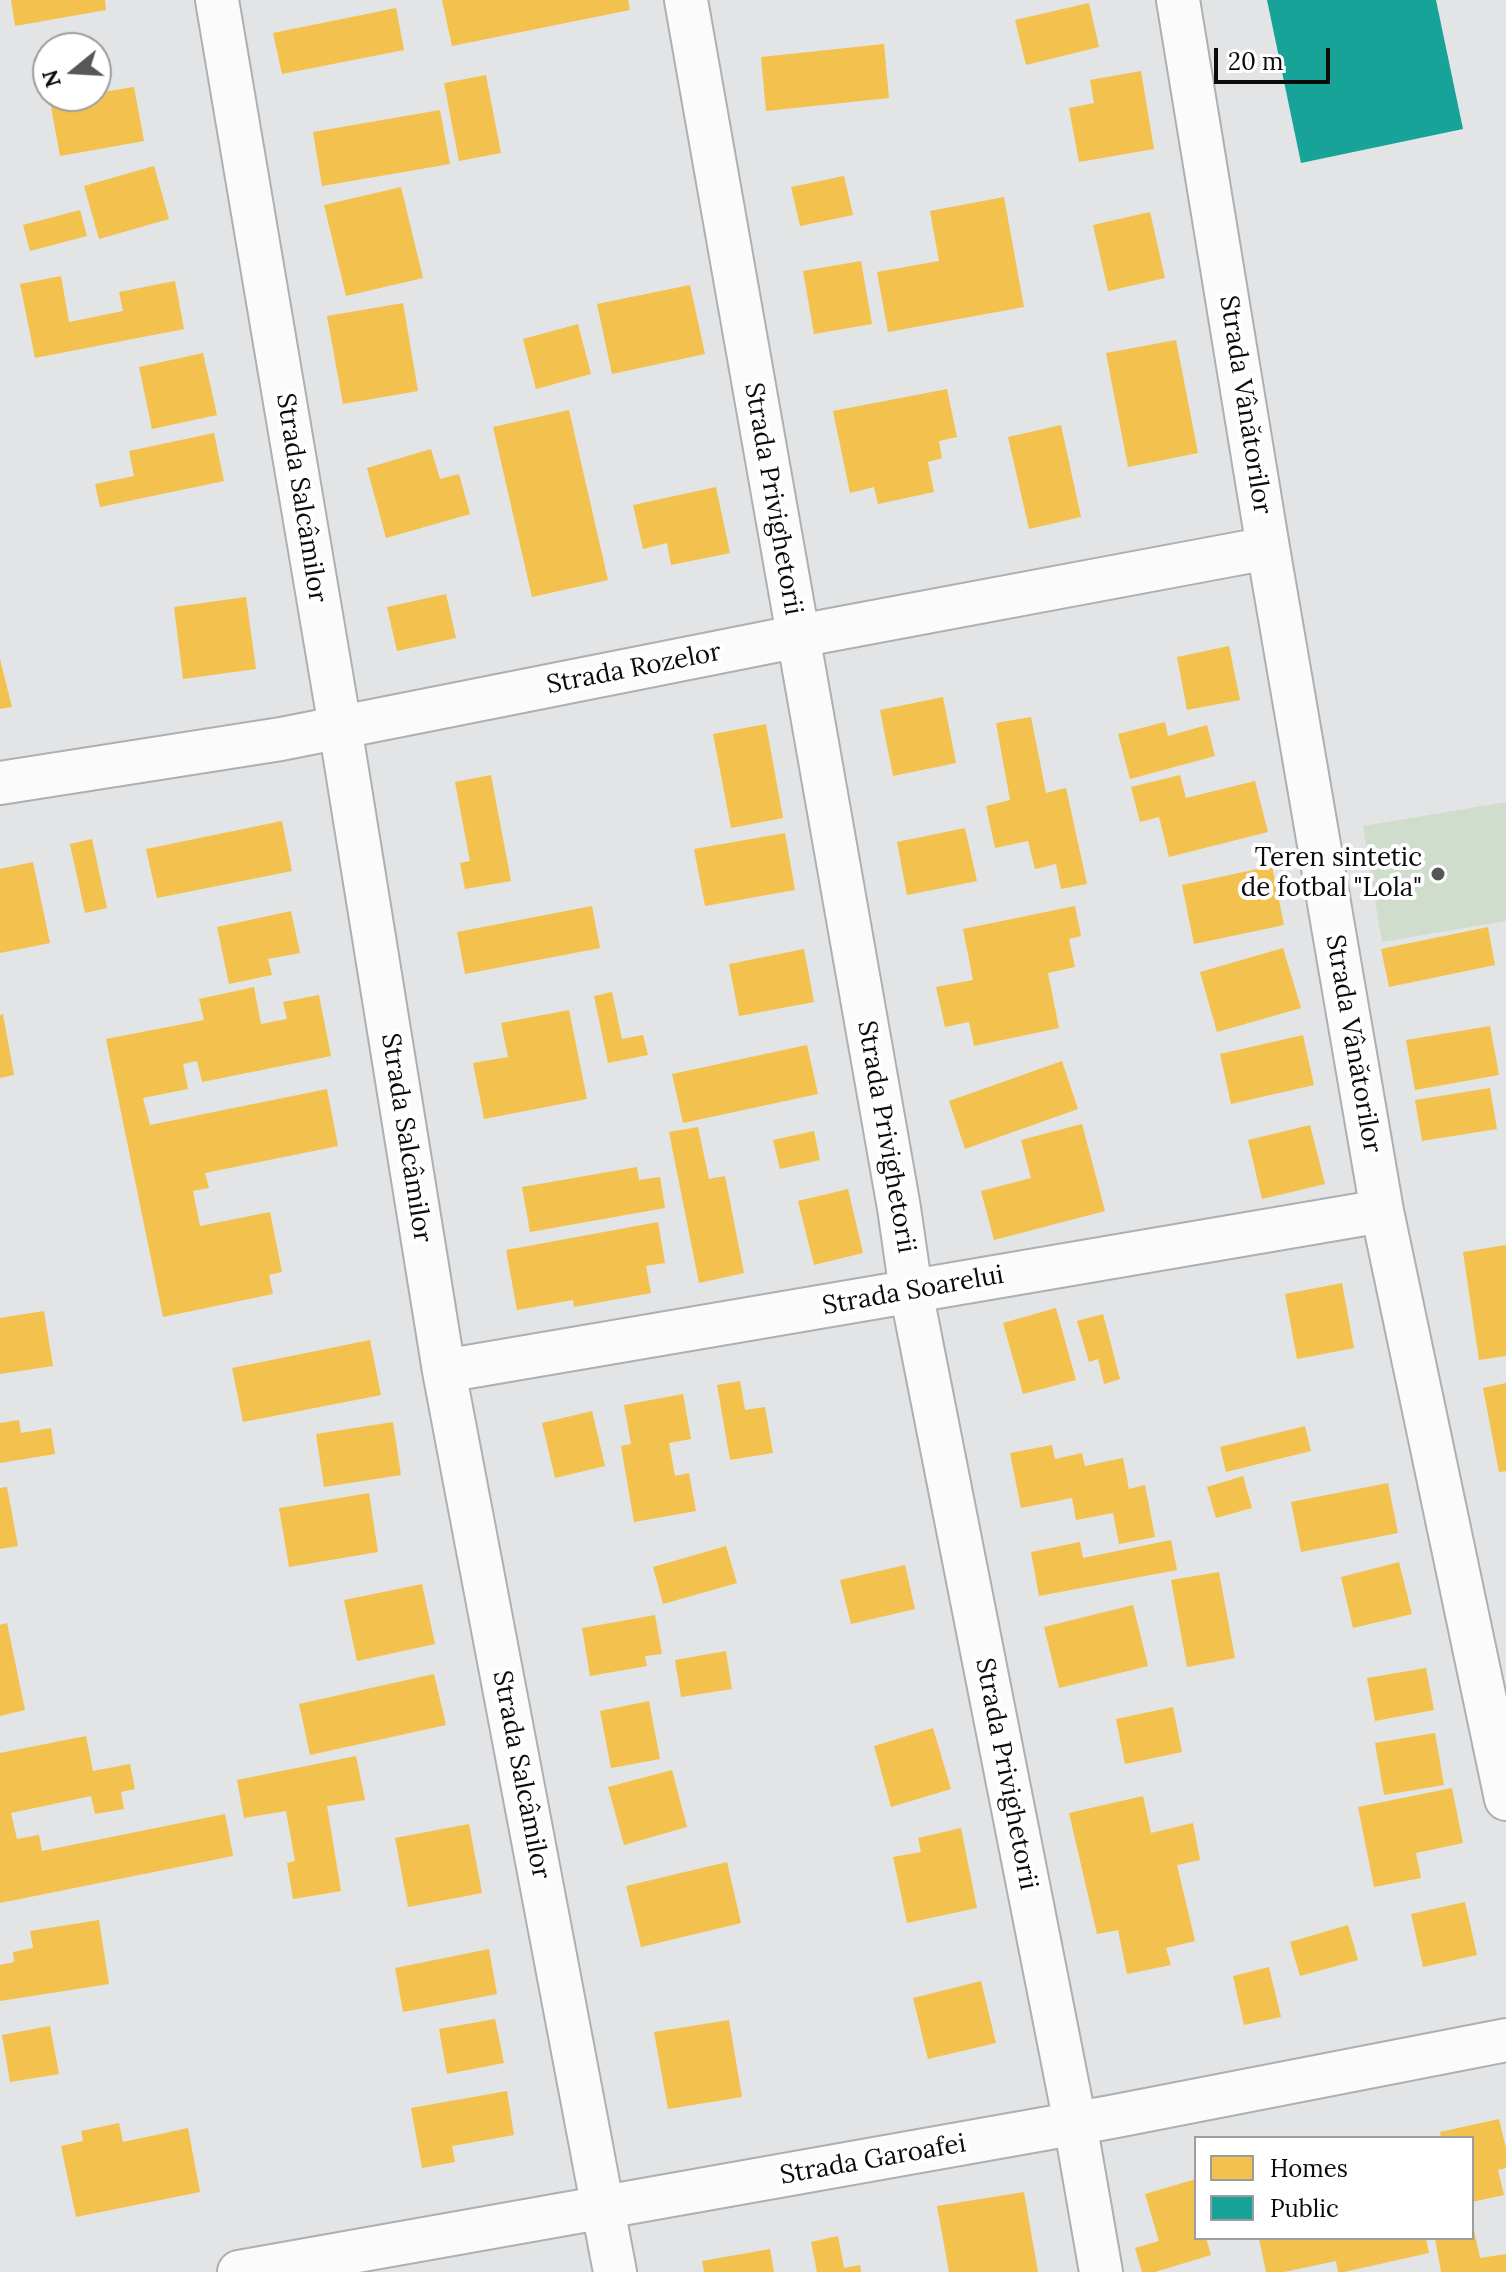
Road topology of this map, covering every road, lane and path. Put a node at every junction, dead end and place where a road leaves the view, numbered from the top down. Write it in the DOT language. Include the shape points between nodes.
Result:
graph roads {
  1 [pos="217,0"];
  2 [pos="686,0"];
  3 [pos="1178,0"];
  4 [pos="1268,548"];
  5 [pos="798,636"];
  6 [pos="340,727"];
  7 [pos="0,783"];
  8 [pos="1382,1211"];
  9 [pos="911,1291"];
  10 [pos="444,1371"];
  11 [pos="1506,1799"];
  12 [pos="1506,2040"];
  13 [pos="1075,2123"];
  14 [pos="603,2209"];
  15 [pos="239,2272"];
  16 [pos="615,2272"];
  17 [pos="1101,2272"];
  1 -- 6 [label="street, Strada Salcâmilor"];
  2 -- 5 [label="street, Strada Privighetorii"];
  3 -- 4 [label="street, Strada Vânătorilor"];
  4 -- 5 [label="street, Strada Rozelor"];
  4 -- 8 [label="street, Strada Vânătorilor"];
  5 -- 6 [label="street, Strada Rozelor"];
  5 -- 9 [label="street, Strada Privighetorii"];
  6 -- 7 [label="street, Strada Rozelor"];
  6 -- 10 [label="street, Strada Salcâmilor"];
  8 -- 9 [label="street, Strada Soarelui"];
  8 -- 11 [label="street, Strada Vânătorilor"];
  9 -- 10 [label="street, Strada Soarelui"];
  9 -- 13 [label="street, Strada Privighetorii"];
  10 -- 14 [label="street, Strada Salcâmilor"];
  12 -- 13 [label="street, Strada Garoafei"];
  13 -- 14 [label="street, Strada Garoafei"];
  13 -- 17 [label="street, Strada Privighetorii"];
  14 -- 15 [label="street, Strada Garoafei"];
  14 -- 16 [label="street, Strada Salcâmilor"];
}
